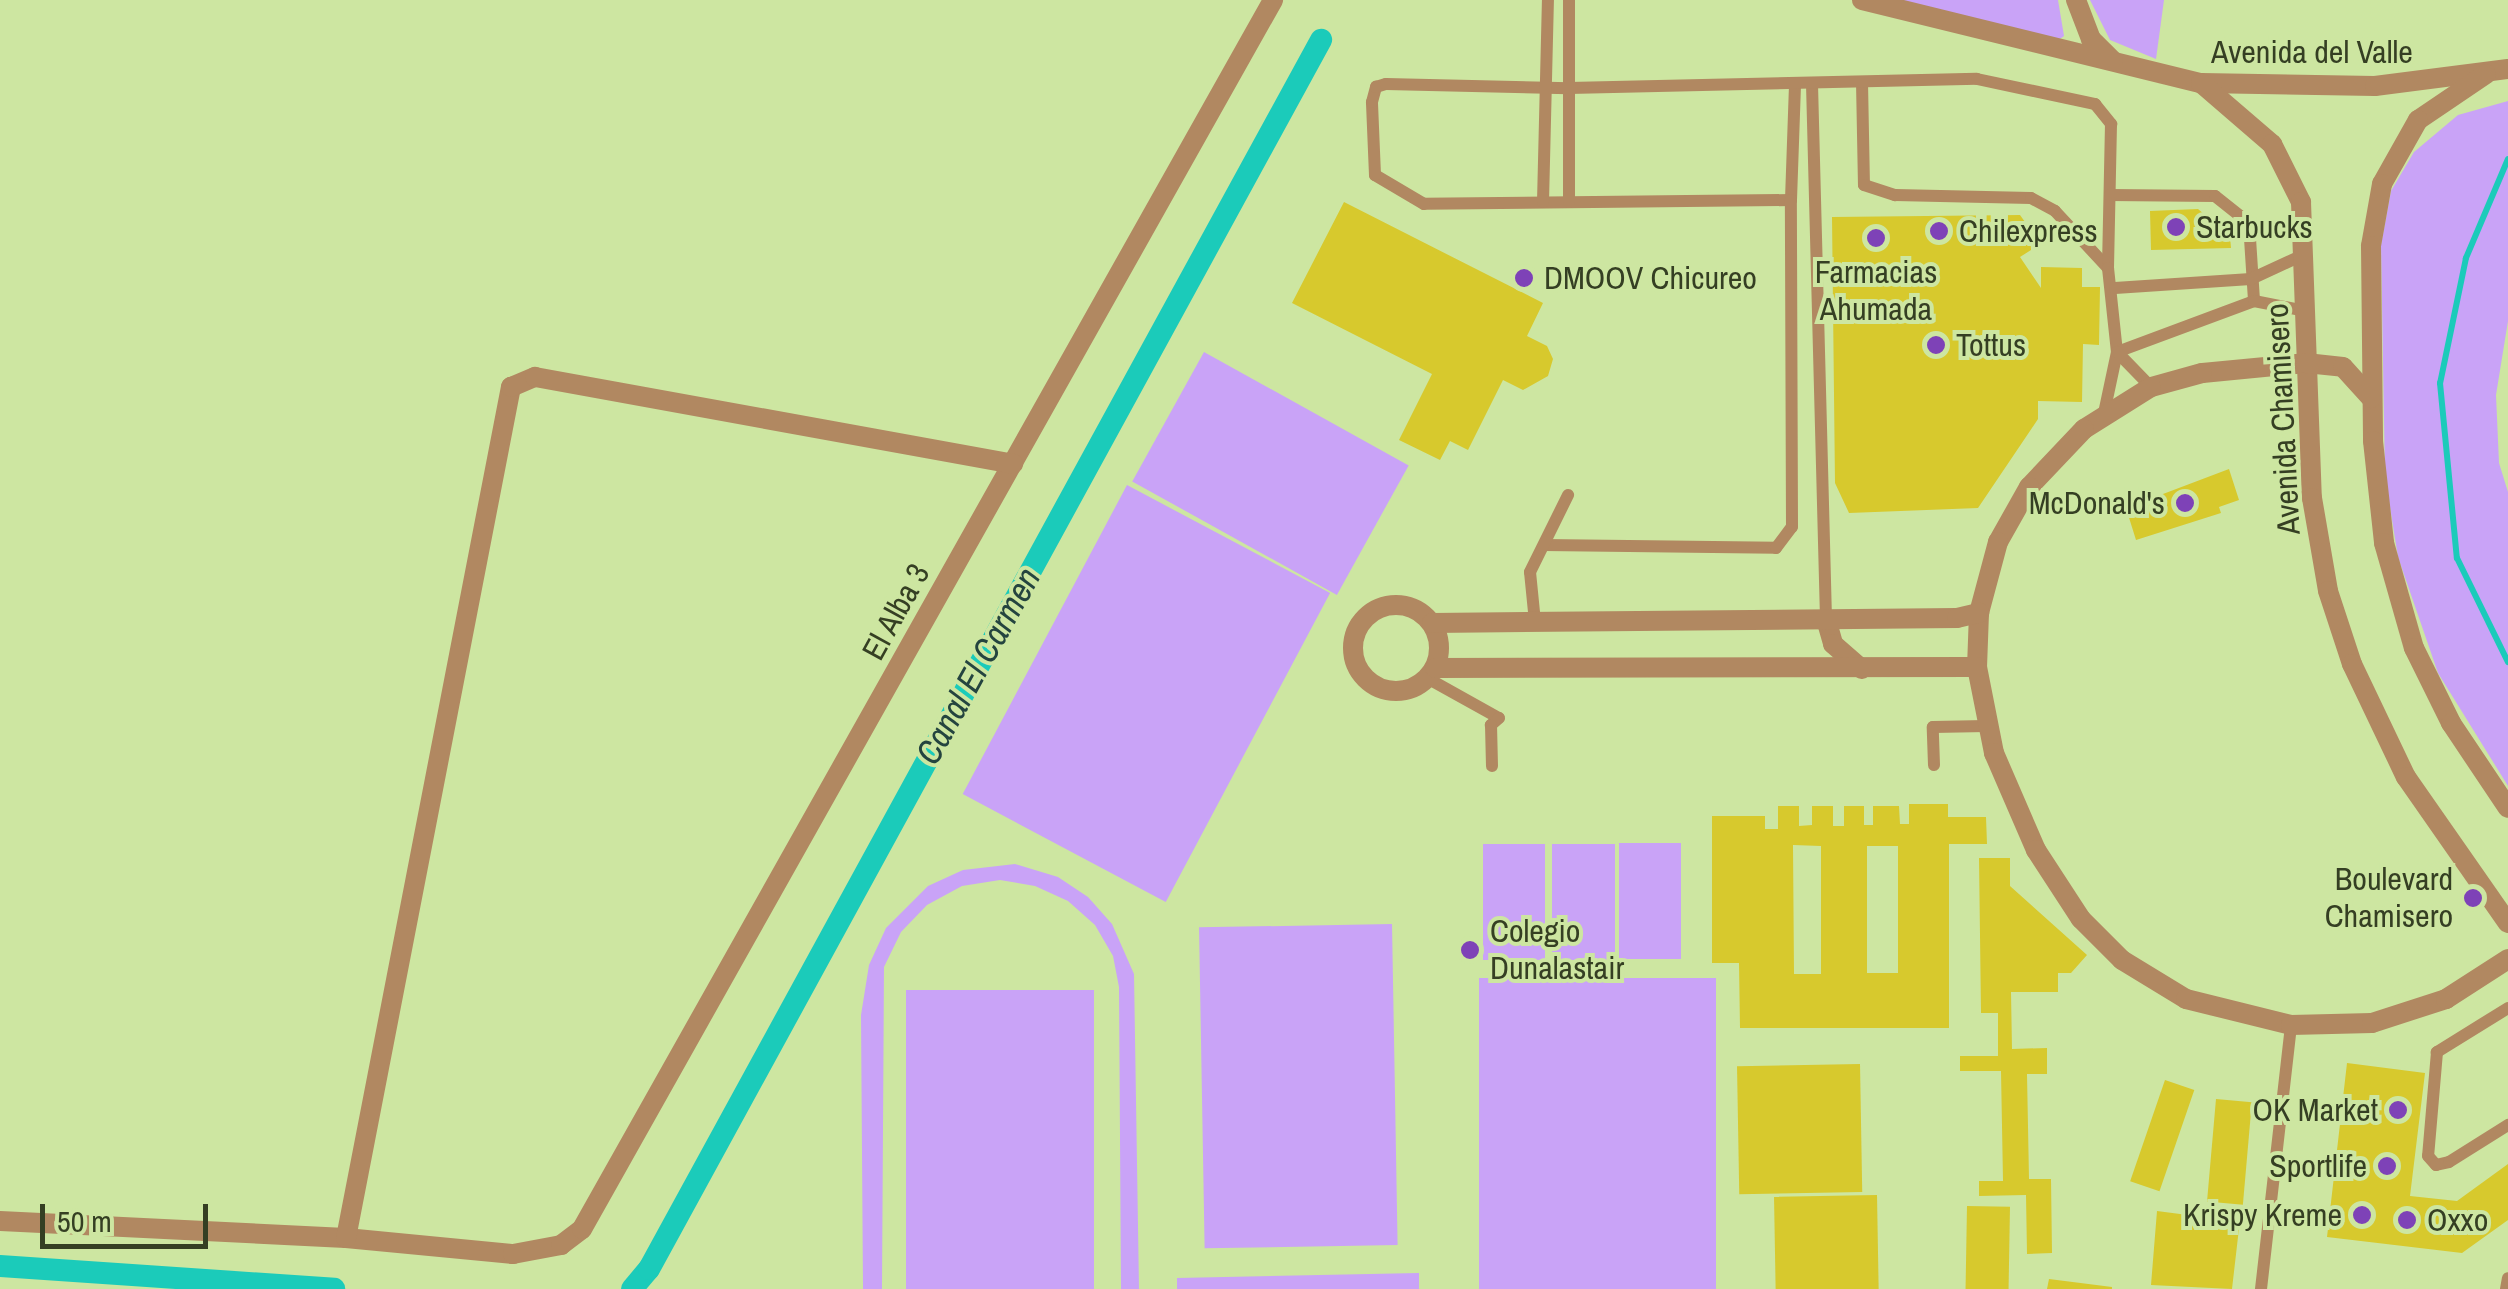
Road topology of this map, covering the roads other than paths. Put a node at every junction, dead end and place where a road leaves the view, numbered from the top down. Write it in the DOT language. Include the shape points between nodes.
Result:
graph roads {
  1 [pos="1272,0"];
  2 [pos="1548,0"];
  3 [pos="1569,0"];
  4 [pos="1862,0"];
  5 [pos="2076,0"];
  6 [pos="2118,64"];
  7 [pos="2508,69"];
  8 [pos="2486,74"];
  9 [pos="1862,82"];
  10 [pos="2202,82"];
  11 [pos="1795,84"];
  12 [pos="1812,84"];
  13 [pos="1546,88"];
  14 [pos="1569,88"];
  15 [pos="2110,195"];
  16 [pos="1790,200"];
  17 [pos="1544,202"];
  18 [pos="1569,202"];
  19 [pos="2307,253"];
  20 [pos="2108,268"];
  21 [pos="2252,278"];
  22 [pos="2115,288"];
  23 [pos="2254,302"];
  24 [pos="2306,311"];
  25 [pos="2117,352"];
  26 [pos="2306,364"];
  27 [pos="2151,387"];
  28 [pos="2372,400"];
  29 [pos="2104,413"];
  30 [pos="1013,464"];
  31 [pos="1568,495"];
  32 [pos="1544,545"];
  33 [pos="1979,612"];
  34 [pos="1826,619"];
  35 [pos="1534,622"];
  36 [pos="1432,623"];
  37 [pos="1977,667"];
  38 [pos="1862,669"];
  39 [pos="1431,673"];
  40 [pos="1986,726"];
  41 [pos="1934,765"];
  42 [pos="1492,766"];
  43 [pos="2508,808"];
  44 [pos="2508,923"];
  45 [pos="2508,959"];
  46 [pos="2508,1008"];
  47 [pos="2291,1025"];
  48 [pos="2508,1125"];
  49 [pos="0,1222"];
  50 [pos="346,1238"];
  51 [pos="2508,1278"];
  52 [pos="2261,1289"];
  53 [pos="2506,1289"];
  1 -- 30 [label="street, El Alba 3"];
  2 -- 13 [label="lane"];
  3 -- 14 [label="lane"];
  4 -- 6 [label="street, Avenida del Valle"];
  5 -- 6 [label="street" via="2091,39"];
  6 -- 10 [label="street, Avenida del Valle"];
  7 -- 8 [label="street, Avenida del Valle"];
  8 -- 10 [label="street, Avenida del Valle" via="2338,87"];
  8 -- 28 [label="street" via="2418,120 2382,184 2372,246"];
  9 -- 12 [label="lane"];
  9 -- 15 [label="lane" via="1977,78 2095,104 2112,124"];
  9 -- 20 [label="lane" via="1864,185 1895,195 2031,198 2055,211"];
  10 -- 19 [label="street, Avenida Chamisero" via="2247,117 2282,159 2301,202"];
  11 -- 12 [label="lane"];
  11 -- 14 [label="lane"];
  11 -- 16 [label="lane"];
  12 -- 34 [label="lane"];
  13 -- 14 [label="lane"];
  13 -- 17 [label="lane"];
  13 -- 17 [label="lane" via="1386,84 1376,87 1372,102 1376,175 1403,193 1424,204"];
  14 -- 18 [label="lane"];
  15 -- 20 [label="lane"];
  15 -- 21 [label="lane" via="2215,196 2249,223"];
  16 -- 18 [label="lane"];
  16 -- 32 [label="lane" via="1792,528 1776,548"];
  17 -- 18 [label="lane"];
  19 -- 21 [label="lane"];
  19 -- 24 [label="street, Avenida Chamisero"];
  20 -- 22 [label="lane"];
  21 -- 22 [label="lane"];
  21 -- 23 [label="lane"];
  22 -- 25 [label="lane"];
  23 -- 24 [label="lane"];
  23 -- 25 [label="lane"];
  24 -- 26 [label="street, Avenida Chamisero"];
  25 -- 27 [label="lane"];
  25 -- 29 [label="lane"];
  26 -- 27 [label="street" via="2202,373"];
  26 -- 28 [label="street" via="2350,371"];
  26 -- 44 [label="street, Avenida Chamisero" via="2315,526 2352,664 2406,777"];
  27 -- 29 [label="street"];
  28 -- 43 [label="street" via="2378,508 2403,616 2451,722"];
  29 -- 33 [label="street" via="2046,466 2017,505 1998,542"];
  30 -- 50 [label="street, El Alba 3" via="602,1200 561,1246 513,1254"];
  30 -- 50 [label="street" via="536,378 511,387"];
  31 -- 32 [label="lane"];
  32 -- 35 [label="lane" via="1530,572"];
  33 -- 34 [label="street"];
  33 -- 37 [label="street"];
  34 -- 35 [label="street"];
  34 -- 38 [label="street" via="1833,644"];
  35 -- 36 [label="street"];
  36 -- 39 [label="street" via="1439,638"];
  36 -- 39 [label="street" via="1407,605 1382,606 1363,618 1352,649 1360,672 1384,690 1399,691"];
  37 -- 38 [label="street"];
  37 -- 40 [label="street"];
  38 -- 39 [label="street"];
  39 -- 42 [label="lane" via="1499,718 1491,725"];
  40 -- 41 [label="lane" via="1933,726"];
  40 -- 47 [label="street" via="2036,850 2101,940 2186,999"];
  45 -- 47 [label="street" via="2456,994 2400,1016"];
  46 -- 48 [label="lane" via="2437,1052 2428,1156 2436,1164 2449,1162"];
  47 -- 52 [label="lane"];
  49 -- 50 [label="street"];
  51 -- 53 [label="lane"];
}
